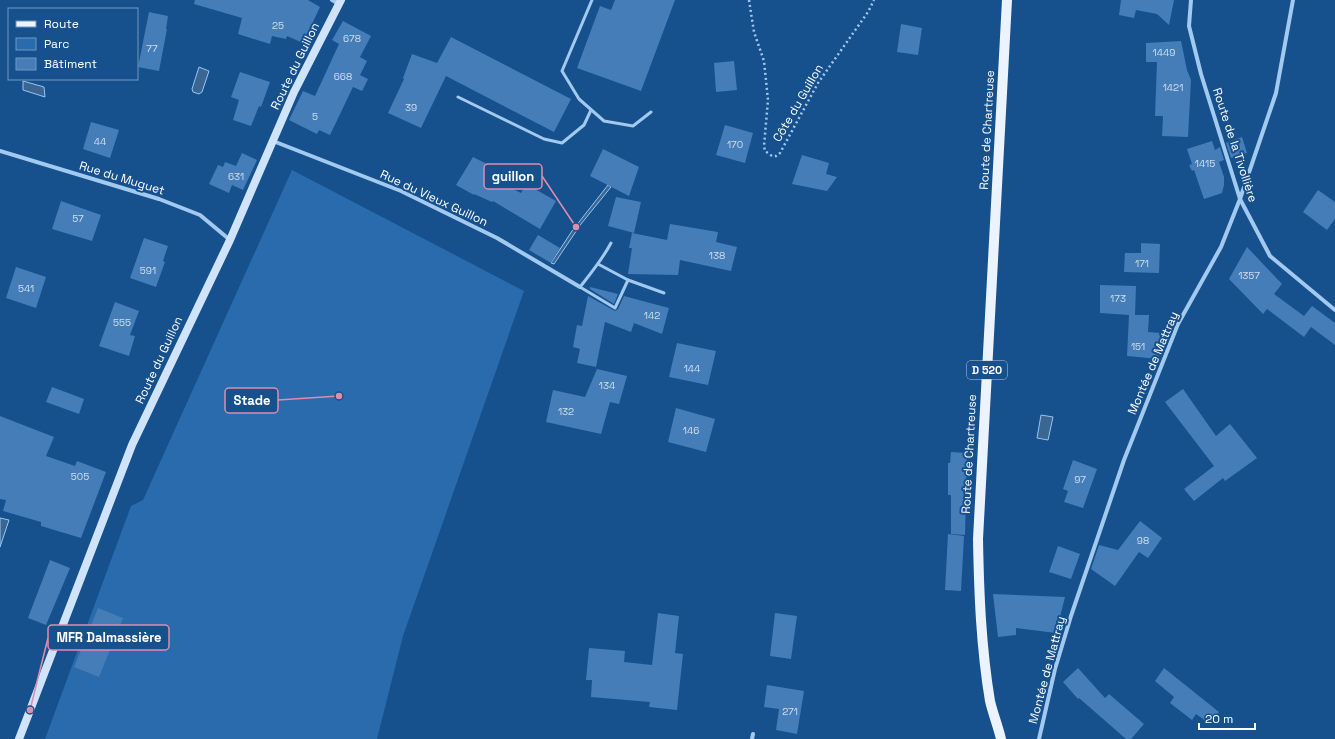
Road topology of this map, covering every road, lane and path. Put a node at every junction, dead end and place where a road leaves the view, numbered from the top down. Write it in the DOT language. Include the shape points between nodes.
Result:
graph roads {
  1 [pos="592,0"];
  2 [pos="749,0"];
  3 [pos="874,0"];
  4 [pos="1007,0"];
  5 [pos="1191,0"];
  6 [pos="1294,0"];
  7 [pos="337,1"];
  8 [pos="458,97"];
  9 [pos="591,110"];
  10 [pos="650,112"];
  11 [pos="272,141"];
  12 [pos="0,151"];
  13 [pos="1240,199"];
  14 [pos="230,240"];
  15 [pos="611,243"];
  16 [pos="598,264"];
  17 [pos="628,280"];
  18 [pos="580,287"];
  19 [pos="664,293"];
  20 [pos="1335,310"];
  21 [pos="753,734"];
  22 [pos="19,739"];
  23 [pos="752,739"];
  24 [pos="1001,739"];
  25 [pos="1039,739"];
  1 -- 9 [label="lane" via="562,71 579,99"];
  2 -- 3 [label="path, Côte du Guillon" via="754,32 764,61 768,100 764,146 767,154 772,156 780,152 818,83"];
  4 -- 24 [label="main road, Route de Chartreuse / D 520" via="978,539 979,599 984,655 990,702"];
  5 -- 13 [label="street, Route de la Tivollière" via="1190,26 1201,74"];
  6 -- 13 [label="street, Montée de Mattray" via="1276,94"];
  7 -- 11 [label="street, Route du Guillon"];
  8 -- 9 [label="lane" via="544,139 562,143 584,125"];
  9 -- 10 [label="lane" via="604,121 633,126"];
  11 -- 14 [label="street, Route du Guillon"];
  11 -- 18 [label="street, Rue du Vieux Guillon" via="401,191 497,238"];
  12 -- 14 [label="street, Rue du Muguet" via="159,199 200,215"];
  13 -- 20 [label="street, Route de la Tivollière" via="1270,256"];
  13 -- 25 [label="street, Montée de Mattray" via="1221,247 1175,331 1124,460 1071,616 1055,669"];
  14 -- 22 [label="street, Route du Guillon" via="132,445"];
  15 -- 16 [label="lane"];
  16 -- 17 [label="lane"];
  16 -- 18 [label="lane"];
  17 -- 18 [label="lane" via="615,308"];
  17 -- 19 [label="lane"];
  21 -- 23 [label="street"];
}
